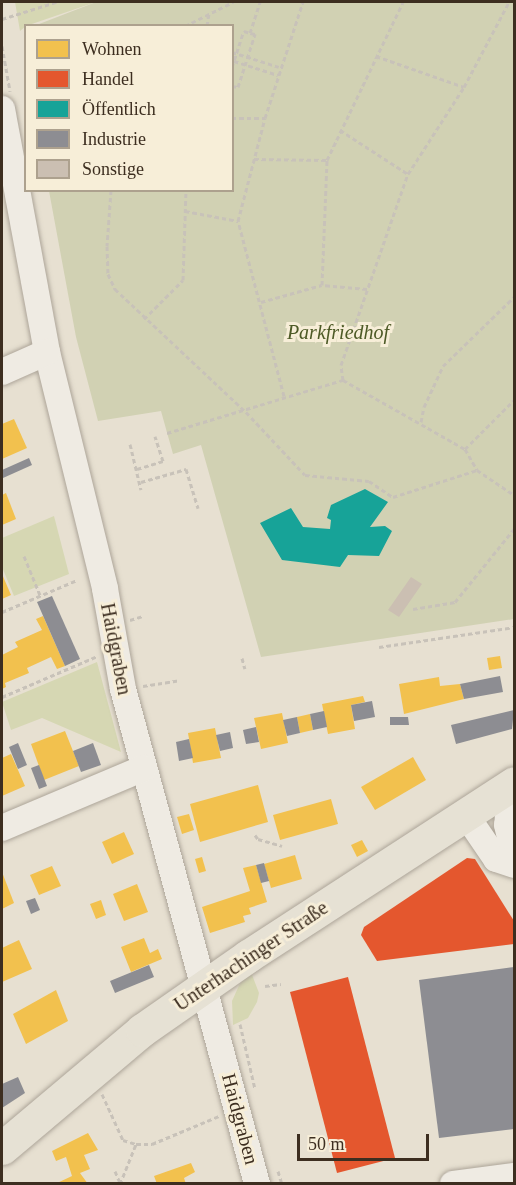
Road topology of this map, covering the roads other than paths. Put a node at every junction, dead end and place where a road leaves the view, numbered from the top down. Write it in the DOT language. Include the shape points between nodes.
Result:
graph roads {
  1 [pos="2,109"];
  2 [pos="48,352"];
  3 [pos="2,372"];
  4 [pos="144,768"];
  5 [pos="512,784"];
  6 [pos="466,815"];
  7 [pos="2,828"];
  8 [pos="508,859"];
  9 [pos="204,987"];
  10 [pos="2,1148"];
  11 [pos="514,1176"];
  12 [pos="459,1183"];
  13 [pos="257,1184"];
  14 [pos="453,1184"];
  1 -- 2 [label="street, Haidgraben"];
  2 -- 3 [label="street"];
  2 -- 4 [label="street, Haidgraben"];
  4 -- 7 [label="street"];
  4 -- 9 [label="street, Haidgraben"];
  5 -- 6 [label="main road, Unterhachinger Straße"];
  5 -- 8 [label="street"];
  6 -- 8 [label="street"];
  6 -- 9 [label="main road, Unterhachinger Straße"];
  9 -- 10 [label="main road, Unterhachinger Straße" via="134,1036"];
  9 -- 13 [label="street, Haidgraben" via="247,1103"];
  11 -- 12 [label="street"];
  12 -- 14 [label="street"];
}
